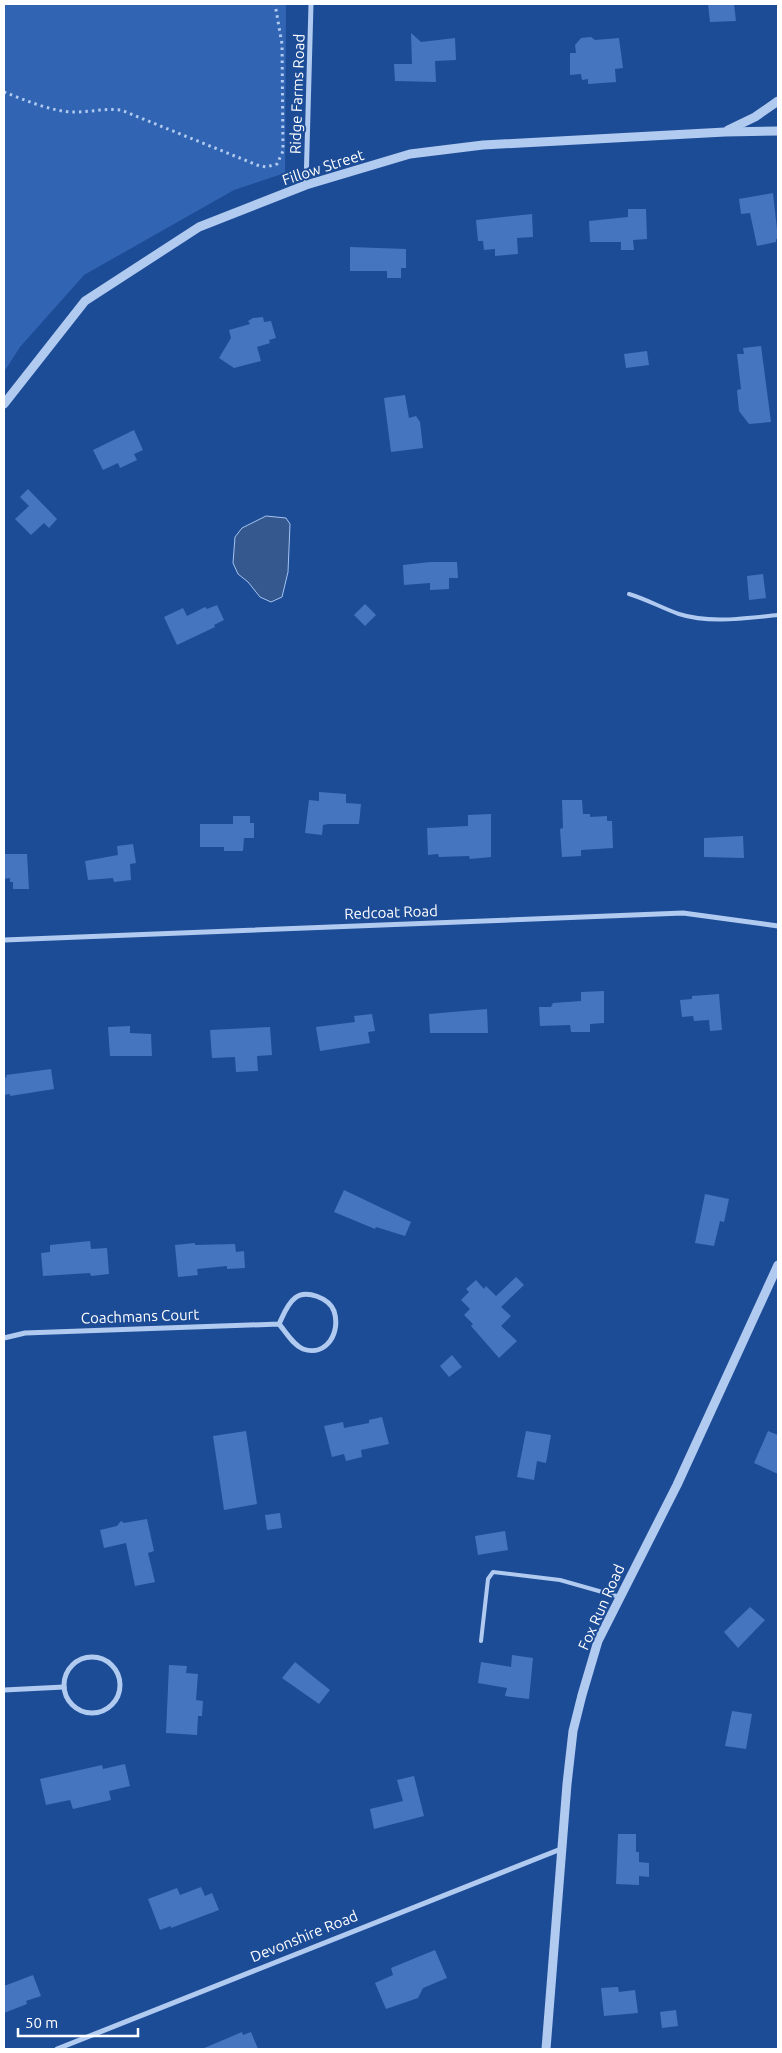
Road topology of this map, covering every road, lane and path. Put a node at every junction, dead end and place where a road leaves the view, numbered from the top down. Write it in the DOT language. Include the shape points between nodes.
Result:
graph roads {
  1 [pos="276,4"];
  2 [pos="311,4"];
  3 [pos="4,92"];
  4 [pos="778,101"];
  5 [pos="778,131"];
  6 [pos="725,132"];
  7 [pos="306,186"];
  8 [pos="4,404"];
  9 [pos="629,594"];
  10 [pos="778,615"];
  11 [pos="778,926"];
  12 [pos="4,940"];
  13 [pos="778,1265"];
  14 [pos="279,1324"];
  15 [pos="4,1338"];
  16 [pos="620,1597"];
  17 [pos="481,1641"];
  18 [pos="64,1687"];
  19 [pos="4,1690"];
  20 [pos="561,1849"];
  21 [pos="57,2049"];
  22 [pos="546,2049"];
  1 -- 3 [label="path" via="282,44 283,151 276,164 271,166 257,165 121,110 60,110"];
  2 -- 7 [label="street, Ridge Farms Road"];
  4 -- 6 [label="street, Fillow Street"];
  5 -- 6 [label="street, Fillow Street"];
  6 -- 7 [label="street, Fillow Street" via="483,145 410,154"];
  7 -- 8 [label="street, Fillow Street" via="199,227 85,301"];
  9 -- 10 [label="lane" via="679,614 708,619"];
  11 -- 12 [label="street, Redcoat Road" via="683,913"];
  13 -- 16 [label="street, Fox Run Road"];
  14 -- 14 [label="street" via="301,1348 320,1350 332,1339 334,1311 318,1296 307,1294 296,1297"];
  14 -- 15 [label="street, Coachmans Court" via="25,1334"];
  16 -- 17 [label="lane" via="560,1580 493,1572 488,1579"];
  16 -- 20 [label="street, Fox Run Road" via="598,1641 582,1694 574,1731"];
  18 -- 18 [label="street" via="71,1704 81,1711 94,1713 106,1709 115,1700 119,1683 115,1671 106,1662 88,1658 72,1666"];
  18 -- 19 [label="street"];
  20 -- 21 [label="street, Devonshire Road"];
  20 -- 22 [label="street, Fox Run Road"];
}
